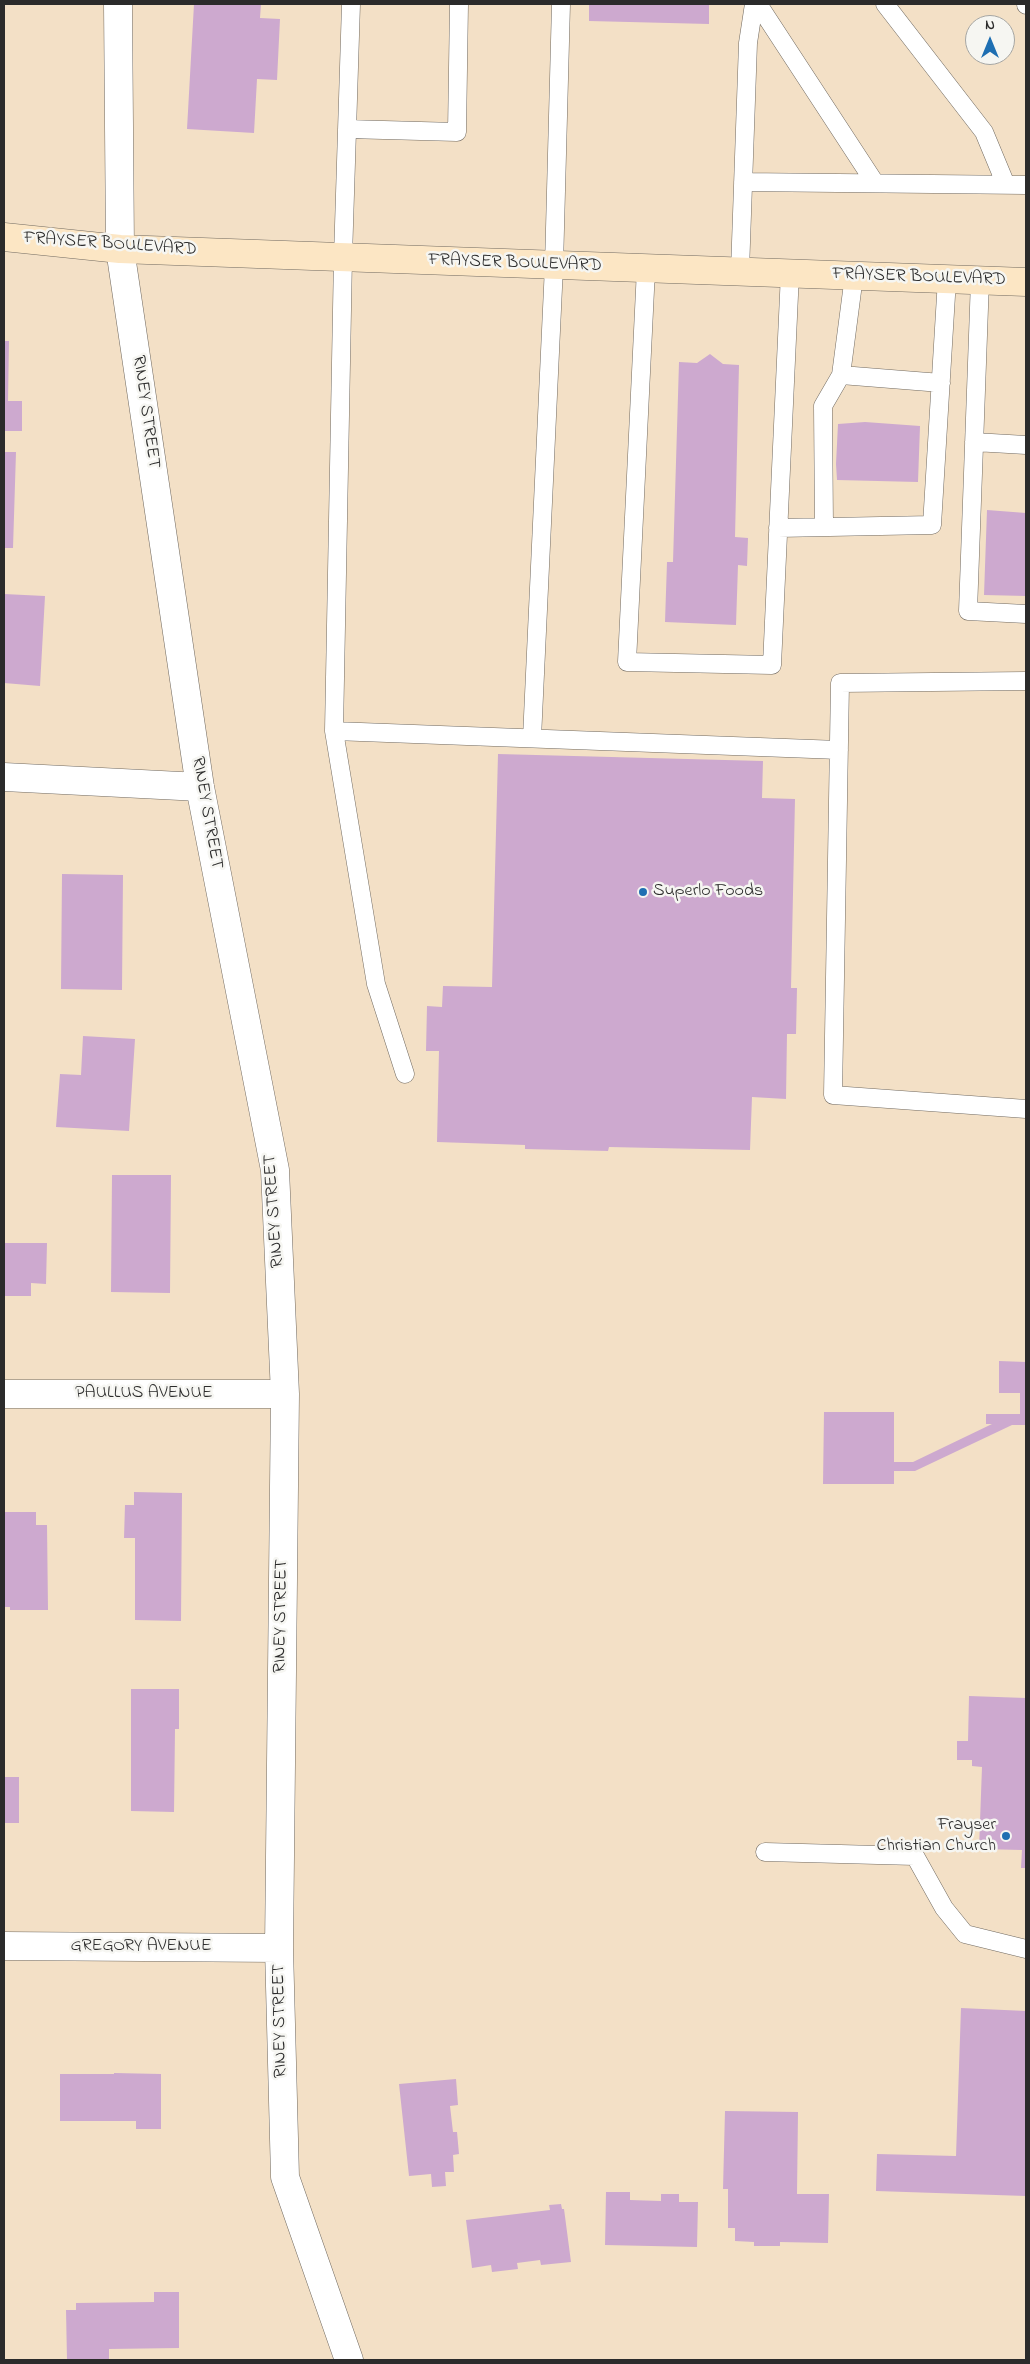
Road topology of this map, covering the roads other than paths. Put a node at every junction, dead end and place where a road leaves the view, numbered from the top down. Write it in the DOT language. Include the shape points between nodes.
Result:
graph roads {
  1 [pos="118,4"];
  2 [pos="351,4"];
  3 [pos="459,4"];
  4 [pos="561,4"];
  5 [pos="754,4"];
  6 [pos="758,4"];
  7 [pos="886,4"];
  8 [pos="347,129"];
  9 [pos="744,182"];
  10 [pos="875,183"];
  11 [pos="1006,185"];
  12 [pos="1026,185"];
  13 [pos="4,237"];
  14 [pos="120,249"];
  15 [pos="343,257"];
  16 [pos="554,266"];
  17 [pos="646,269"];
  18 [pos="740,271"];
  19 [pos="790,273"];
  20 [pos="854,276"];
  21 [pos="947,279"];
  22 [pos="980,280"];
  23 [pos="1026,282"];
  24 [pos="841,375"];
  25 [pos="941,383"];
  26 [pos="974,442"];
  27 [pos="1026,445"];
  28 [pos="824,527"];
  29 [pos="778,528"];
  30 [pos="1026,614"];
  31 [pos="1026,681"];
  32 [pos="334,731"];
  33 [pos="532,738"];
  34 [pos="839,750"];
  35 [pos="4,777"];
  36 [pos="200,787"];
  37 [pos="405,1074"];
  38 [pos="1026,1109"];
  39 [pos="4,1394"];
  40 [pos="285,1394"];
  41 [pos="765,1852"];
  42 [pos="4,1946"];
  43 [pos="279,1948"];
  44 [pos="1026,1949"];
  45 [pos="349,2360"];
  1 -- 14 [label="street, RINEY STREET"];
  2 -- 8 [label="lane"];
  3 -- 8 [label="lane" via="457,132"];
  4 -- 16 [label="lane"];
  5 -- 9 [label="lane" via="748,43"];
  6 -- 10 [label="lane"];
  7 -- 11 [label="lane" via="984,132"];
  8 -- 15 [label="lane"];
  9 -- 10 [label="lane"];
  9 -- 18 [label="lane"];
  10 -- 11 [label="lane"];
  11 -- 12 [label="lane"];
  13 -- 14 [label="main road, FRAYSER BOULEVARD"];
  14 -- 15 [label="main road, FRAYSER BOULEVARD"];
  14 -- 36 [label="street, RINEY STREET"];
  15 -- 16 [label="main road, FRAYSER BOULEVARD"];
  15 -- 32 [label="lane"];
  16 -- 17 [label="main road, FRAYSER BOULEVARD"];
  16 -- 33 [label="lane"];
  17 -- 18 [label="main road, FRAYSER BOULEVARD"];
  17 -- 29 [label="lane" via="627,662 772,665"];
  18 -- 19 [label="main road, FRAYSER BOULEVARD"];
  19 -- 20 [label="main road, FRAYSER BOULEVARD"];
  19 -- 29 [label="lane"];
  20 -- 21 [label="main road, FRAYSER BOULEVARD"];
  20 -- 24 [label="lane"];
  21 -- 22 [label="main road, FRAYSER BOULEVARD"];
  21 -- 25 [label="lane"];
  22 -- 23 [label="main road, FRAYSER BOULEVARD"];
  22 -- 26 [label="lane"];
  24 -- 25 [label="lane"];
  24 -- 28 [label="lane" via="823,406"];
  25 -- 28 [label="lane" via="932,525"];
  26 -- 27 [label="lane"];
  26 -- 30 [label="lane" via="968,611"];
  28 -- 29 [label="lane"];
  31 -- 34 [label="lane" via="840,682"];
  32 -- 33 [label="lane"];
  32 -- 37 [label="lane" via="376,984"];
  33 -- 34 [label="lane"];
  34 -- 38 [label="lane" via="832,1095"];
  35 -- 36 [label="street"];
  36 -- 40 [label="street, RINEY STREET" via="275,1170"];
  39 -- 40 [label="street, PAULLUS AVENUE"];
  40 -- 43 [label="street, RINEY STREET"];
  41 -- 44 [label="lane" via="916,1856 944,1908 965,1934"];
  42 -- 43 [label="street, GREGORY AVENUE"];
  43 -- 45 [label="street, RINEY STREET" via="285,2177"];
}
